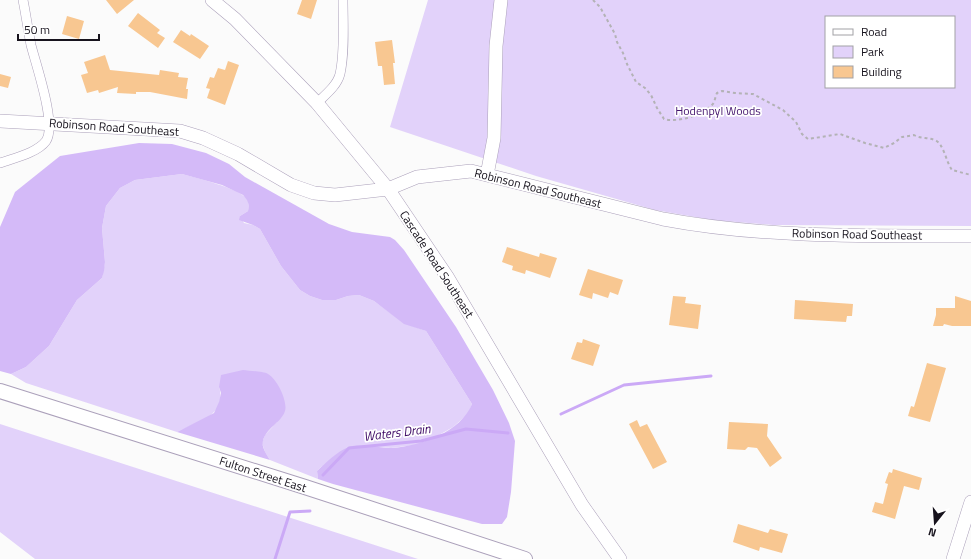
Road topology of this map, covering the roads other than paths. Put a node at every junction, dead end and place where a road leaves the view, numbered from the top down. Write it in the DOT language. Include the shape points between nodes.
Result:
graph roads {
  1 [pos="23,0"];
  2 [pos="212,0"];
  3 [pos="343,0"];
  4 [pos="501,0"];
  5 [pos="317,103"];
  6 [pos="0,121"];
  7 [pos="50,123"];
  8 [pos="0,163"];
  9 [pos="487,175"];
  10 [pos="388,189"];
  11 [pos="971,236"];
  12 [pos="0,391"];
  13 [pos="971,502"];
  14 [pos="525,559"];
  15 [pos="620,559"];
  16 [pos="953,559"];
  1 -- 7 [label="street"];
  2 -- 5 [label="main road, Cascade Road Southeast" via="235,19"];
  3 -- 5 [label="street" via="339,75 329,92"];
  4 -- 9 [label="main road" via="496,46 494,138"];
  5 -- 10 [label="main road, Cascade Road Southeast"];
  6 -- 7 [label="main road, Robinson Road Southeast"];
  7 -- 8 [label="street" via="47,139 38,149"];
  7 -- 10 [label="main road, Robinson Road Southeast" via="180,131 238,154 291,185 314,192 335,195"];
  9 -- 10 [label="main road, Robinson Road Southeast" via="471,171 417,177"];
  9 -- 11 [label="main road, Robinson Road Southeast" via="687,224 859,236"];
  10 -- 15 [label="main road, Cascade Road Southeast" via="448,278 582,505"];
  12 -- 14 [label="main road, Fulton Street East"];
  13 -- 16 [label="main road"];
}
